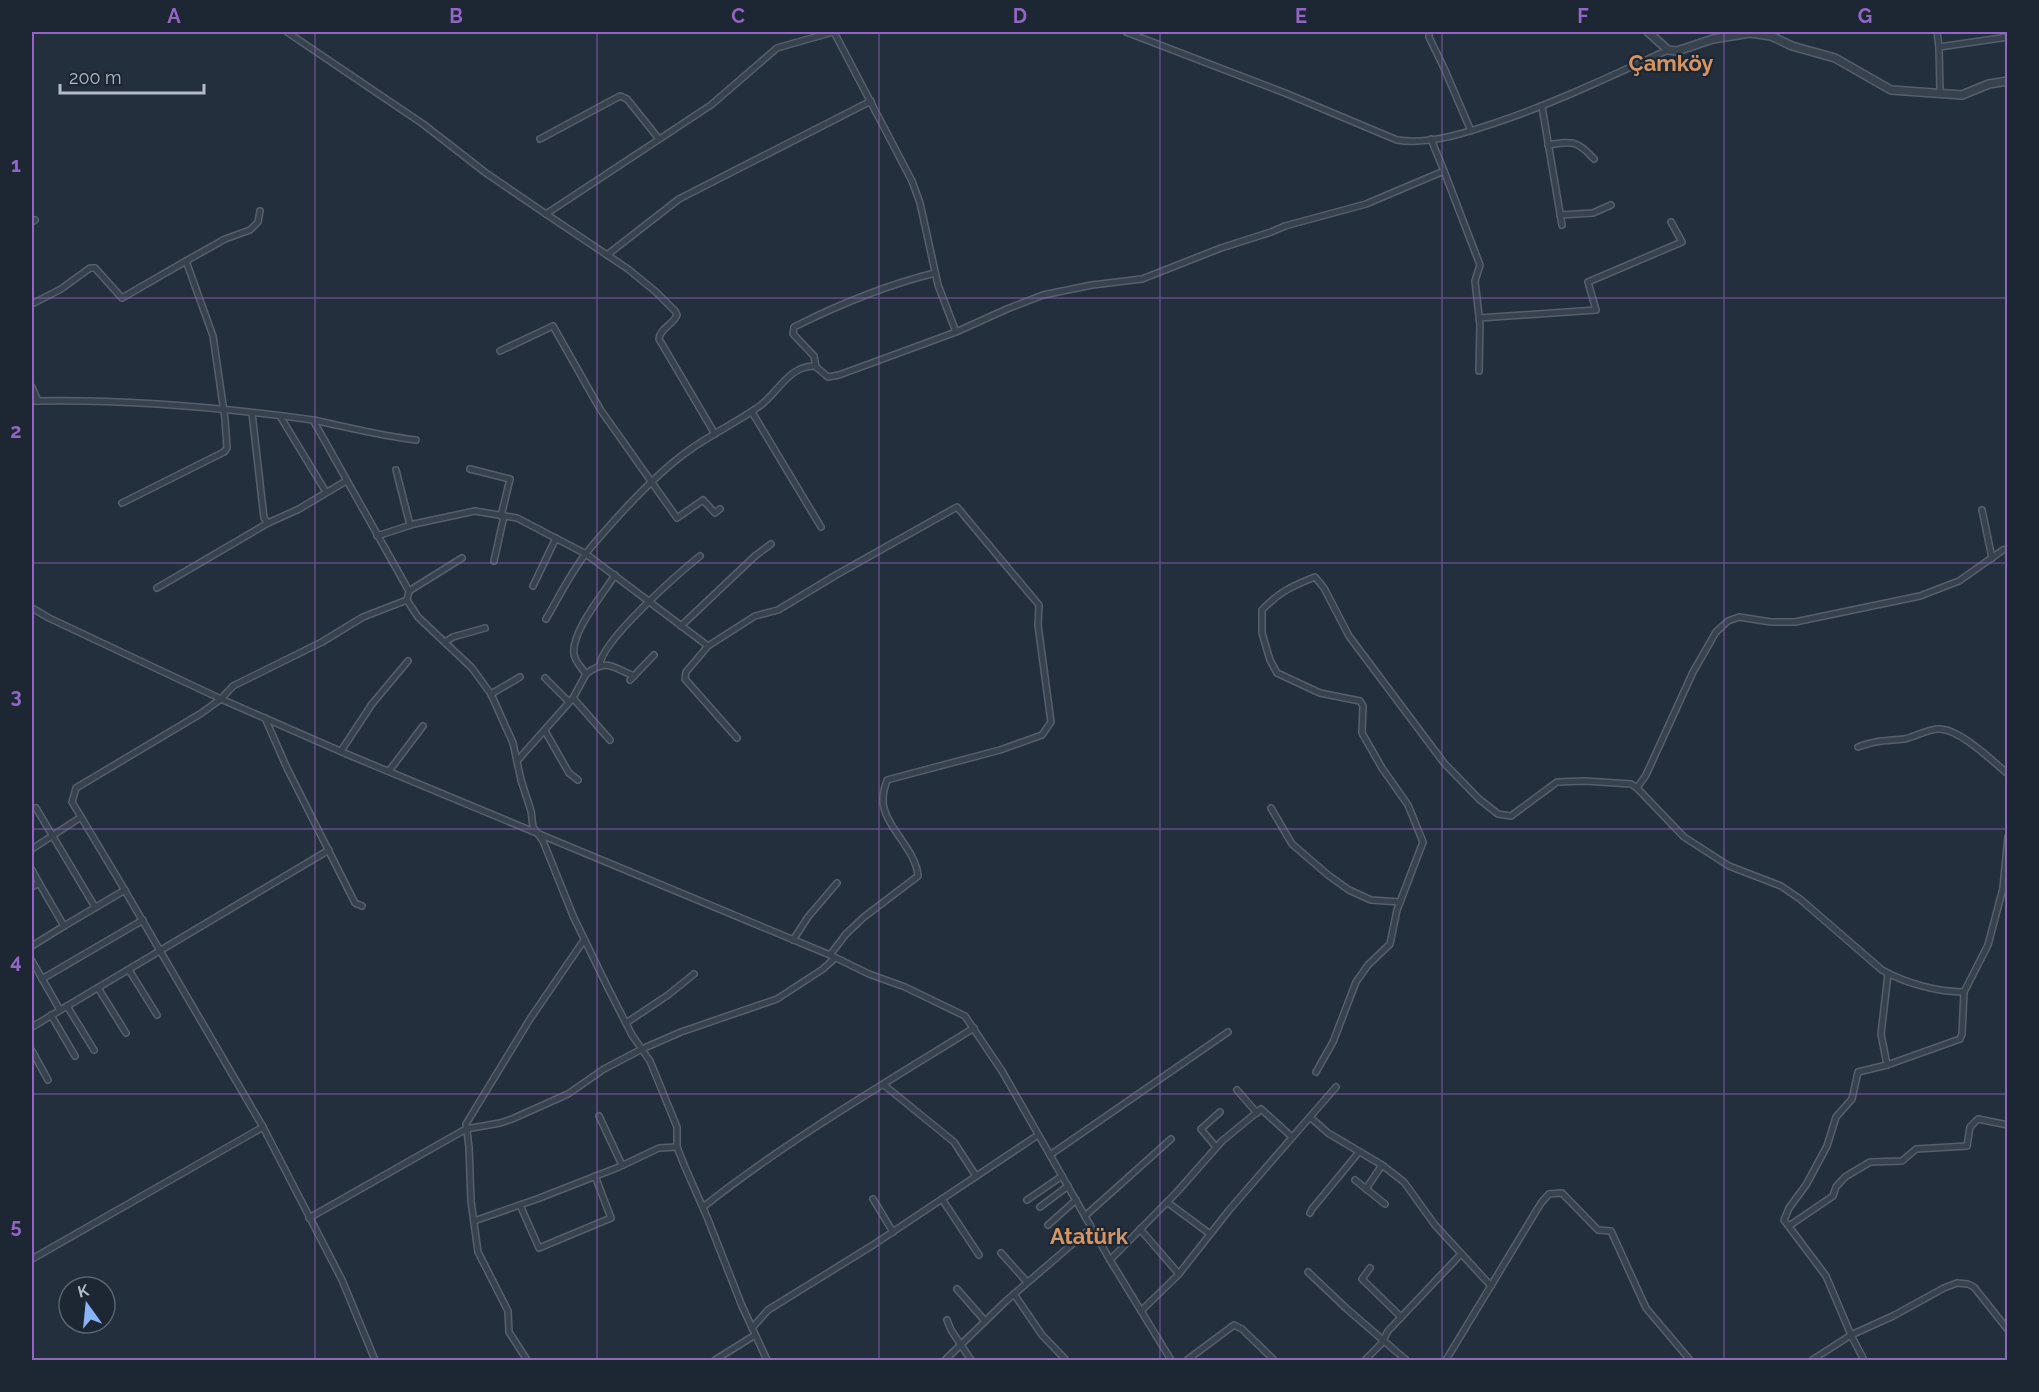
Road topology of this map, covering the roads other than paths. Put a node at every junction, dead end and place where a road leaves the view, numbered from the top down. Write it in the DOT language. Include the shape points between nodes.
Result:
graph roads {
  1 [pos="287,32"];
  2 [pos="833,32"];
  3 [pos="1126,32"];
  4 [pos="1429,32"];
  5 [pos="1648,32"];
  6 [pos="1937,32"];
  7 [pos="2007,37"];
  8 [pos="1939,47"];
  9 [pos="1668,50"];
  10 [pos="2007,81"];
  11 [pos="1940,92"];
  12 [pos="871,101"];
  13 [pos="1542,107"];
  14 [pos="1471,131"];
  15 [pos="540,139"];
  16 [pos="659,139"];
  17 [pos="1431,139"];
  18 [pos="1548,146"];
  19 [pos="1594,159"];
  20 [pos="1444,171"];
  21 [pos="1611,205"];
  22 [pos="260,211"];
  23 [pos="546,214"];
  24 [pos="1560,214"];
  25 [pos="1671,222"];
  26 [pos="1562,225"];
  27 [pos="607,255"];
  28 [pos="186,261"];
  29 [pos="935,273"];
  30 [pos="32,304"];
  31 [pos="1479,318"];
  32 [pos="956,332"];
  33 [pos="500,351"];
  34 [pos="816,367"];
  35 [pos="1479,371"];
  36 [pos="32,387"];
  37 [pos="35,401"];
  38 [pos="224,408"];
  39 [pos="752,412"];
  40 [pos="252,413"];
  41 [pos="280,416"];
  42 [pos="313,420"];
  43 [pos="716,434"];
  44 [pos="416,440"];
  45 [pos="470,469"];
  46 [pos="396,470"];
  47 [pos="346,481"];
  48 [pos="652,483"];
  49 [pos="326,492"];
  50 [pos="122,503"];
  51 [pos="720,509"];
  52 [pos="1982,510"];
  53 [pos="502,516"];
  54 [pos="268,523"];
  55 [pos="410,525"];
  56 [pos="821,527"];
  57 [pos="377,536"];
  58 [pos="556,538"];
  59 [pos="771,544"];
  60 [pos="2007,549"];
  61 [pos="586,554"];
  62 [pos="700,556"];
  63 [pos="462,558"];
  64 [pos="1992,558"];
  65 [pos="494,561"];
  66 [pos="615,575"];
  67 [pos="533,586"];
  68 [pos="157,588"];
  69 [pos="409,591"];
  70 [pos="407,600"];
  71 [pos="648,600"];
  72 [pos="32,608"];
  73 [pos="546,619"];
  74 [pos="681,626"];
  75 [pos="485,628"];
  76 [pos="445,642"];
  77 [pos="708,646"];
  78 [pos="654,655"];
  79 [pos="408,661"];
  80 [pos="600,665"];
  81 [pos="586,674"];
  82 [pos="520,677"];
  83 [pos="544,678"];
  84 [pos="491,694"];
  85 [pos="221,699"];
  86 [pos="571,700"];
  87 [pos="265,718"];
  88 [pos="423,726"];
  89 [pos="545,731"];
  90 [pos="737,738"];
  91 [pos="610,740"];
  92 [pos="1858,747"];
  93 [pos="341,751"];
  94 [pos="517,761"];
  95 [pos="389,771"];
  96 [pos="2007,774"];
  97 [pos="578,780"];
  98 [pos="1637,788"];
  99 [pos="36,808"];
  100 [pos="1271,808"];
  101 [pos="81,817"];
  102 [pos="537,832"];
  103 [pos="52,835"];
  104 [pos="2007,837"];
  105 [pos="32,849"];
  106 [pos="329,850"];
  107 [pos="32,870"];
  108 [pos="39,883"];
  109 [pos="837,883"];
  110 [pos="32,887"];
  111 [pos="125,890"];
  112 [pos="1400,902"];
  113 [pos="362,906"];
  114 [pos="95,907"];
  115 [pos="142,920"];
  116 [pos="64,926"];
  117 [pos="584,940"];
  118 [pos="793,940"];
  119 [pos="32,946"];
  120 [pos="161,951"];
  121 [pos="832,956"];
  122 [pos="32,961"];
  123 [pos="129,970"];
  124 [pos="694,974"];
  125 [pos="1888,974"];
  126 [pos="42,979"];
  127 [pos="98,988"];
  128 [pos="1964,992"];
  129 [pos="67,1006"];
  130 [pos="60,1010"];
  131 [pos="51,1015"];
  132 [pos="156,1015"];
  133 [pos="626,1023"];
  134 [pos="32,1027"];
  135 [pos="974,1028"];
  136 [pos="1228,1032"];
  137 [pos="126,1034"];
  138 [pos="642,1049"];
  139 [pos="94,1050"];
  140 [pos="32,1051"];
  141 [pos="75,1056"];
  142 [pos="1887,1065"];
  143 [pos="1317,1072"];
  144 [pos="48,1080"];
  145 [pos="884,1084"];
  146 [pos="1336,1087"];
  147 [pos="1237,1090"];
  148 [pos="1220,1112"];
  149 [pos="1257,1113"];
  150 [pos="599,1116"];
  151 [pos="1310,1116"];
  152 [pos="2007,1125"];
  153 [pos="263,1127"];
  154 [pos="466,1129"];
  155 [pos="1038,1135"];
  156 [pos="1292,1137"];
  157 [pos="1171,1139"];
  158 [pos="677,1146"];
  159 [pos="1216,1147"];
  160 [pos="1359,1152"];
  161 [pos="1050,1155"];
  162 [pos="622,1165"];
  163 [pos="1382,1165"];
  164 [pos="595,1176"];
  165 [pos="976,1176"];
  166 [pos="1062,1176"];
  167 [pos="1355,1180"];
  168 [pos="1068,1186"];
  169 [pos="1366,1189"];
  170 [pos="873,1199"];
  171 [pos="942,1199"];
  172 [pos="1027,1200"];
  173 [pos="1076,1200"];
  174 [pos="1167,1202"];
  175 [pos="1385,1204"];
  176 [pos="520,1205"];
  177 [pos="702,1207"];
  178 [pos="1040,1207"];
  179 [pos="1310,1214"];
  180 [pos="1085,1216"];
  181 [pos="309,1218"];
  182 [pos="474,1221"];
  183 [pos="1048,1225"];
  184 [pos="1789,1226"];
  185 [pos="1091,1228"];
  186 [pos="1140,1229"];
  187 [pos="893,1232"];
  188 [pos="1210,1234"];
  189 [pos="1001,1253"];
  190 [pos="1461,1254"];
  191 [pos="979,1255"];
  192 [pos="32,1259"];
  193 [pos="1110,1260"];
  194 [pos="1370,1268"];
  195 [pos="1308,1272"];
  196 [pos="1179,1274"];
  197 [pos="1027,1282"];
  198 [pos="1491,1287"];
  199 [pos="957,1289"];
  200 [pos="1014,1294"];
  201 [pos="1141,1311"];
  202 [pos="1401,1317"];
  203 [pos="947,1320"];
  204 [pos="985,1321"];
  205 [pos="752,1328"];
  206 [pos="2007,1330"];
  207 [pos="755,1335"];
  208 [pos="1851,1335"];
  209 [pos="1383,1341"];
  210 [pos="961,1345"];
  211 [pos="1065,1359"];
  212 [pos="375,1360"];
  213 [pos="527,1360"];
  214 [pos="715,1360"];
  215 [pos="767,1360"];
  216 [pos="945,1360"];
  217 [pos="971,1360"];
  218 [pos="1171,1360"];
  219 [pos="1187,1360"];
  220 [pos="1274,1360"];
  221 [pos="1365,1360"];
  222 [pos="1406,1360"];
  223 [pos="1446,1360"];
  224 [pos="1690,1360"];
  225 [pos="1812,1360"];
  226 [pos="1864,1360"];
  1 -- 23 [label="street"];
  2 -- 12 [label="street"];
  2 -- 16 [label="street" via="777,48 711,105"];
  3 -- 17 [label="street" via="1397,140"];
  4 -- 14 [label="street"];
  5 -- 9 [label="street"];
  6 -- 8 [label="street"];
  7 -- 8 [label="street"];
  8 -- 11 [label="street"];
  9 -- 11 [label="street" via="1750,33 1771,36 1835,58 1891,90"];
  9 -- 13 [label="street"];
  10 -- 11 [label="street" via="1962,94"];
  12 -- 27 [label="street" via="679,199"];
  12 -- 29 [label="street" via="912,181"];
  13 -- 14 [label="street"];
  13 -- 18 [label="street"];
  14 -- 17 [label="street"];
  15 -- 16 [label="street" via="620,96 627,99"];
  16 -- 23 [label="street"];
  17 -- 20 [label="street"];
  18 -- 19 [label="street" via="1574,142"];
  18 -- 24 [label="street"];
  20 -- 31 [label="street" via="1480,266 1475,281"];
  20 -- 32 [label="street" via="1366,204 1285,226 1142,279 1043,295"];
  21 -- 24 [label="street" via="1593,213"];
  22 -- 28 [label="street" via="258,222 250,230"];
  23 -- 27 [label="street"];
  24 -- 26 [label="street"];
  25 -- 31 [label="street" via="1682,242 1588,282 1596,310"];
  27 -- 43 [label="street" via="643,280 676,313 677,317 659,339"];
  28 -- 30 [label="street" via="122,298 95,268 90,268"];
  28 -- 38 [label="street" via="213,336"];
  29 -- 32 [label="street"];
  29 -- 34 [label="street" via="841,303 794,327 793,334 814,356"];
  31 -- 35 [label="street"];
  32 -- 34 [label="street" via="839,375 828,377"];
  33 -- 48 [label="street" via="552,326 600,409"];
  34 -- 39 [label="street" via="809,366 787,377"];
  36 -- 37 [label="street"];
  37 -- 38 [label="street"];
  38 -- 40 [label="street"];
  38 -- 50 [label="street" via="225,451"];
  39 -- 43 [label="street"];
  39 -- 56 [label="street"];
  40 -- 41 [label="street"];
  40 -- 54 [label="street" via="264,518"];
  41 -- 42 [label="street"];
  41 -- 49 [label="street"];
  42 -- 44 [label="street"];
  42 -- 47 [label="street"];
  43 -- 48 [label="street" via="680,457"];
  45 -- 53 [label="street" via="510,479"];
  46 -- 55 [label="street"];
  47 -- 49 [label="street"];
  47 -- 57 [label="street"];
  48 -- 51 [label="street" via="677,518 704,500 715,513"];
  48 -- 61 [label="street"];
  49 -- 54 [label="street"];
  52 -- 64 [label="street"];
  53 -- 55 [label="street" via="475,511"];
  53 -- 58 [label="street" via="517,518"];
  53 -- 65 [label="street"];
  54 -- 68 [label="street"];
  55 -- 57 [label="street"];
  57 -- 69 [label="street"];
  58 -- 61 [label="street"];
  58 -- 67 [label="street"];
  59 -- 74 [label="street"];
  60 -- 64 [label="street"];
  61 -- 66 [label="street"];
  61 -- 73 [label="street"];
  62 -- 71 [label="street"];
  63 -- 69 [label="street"];
  64 -- 98 [label="street" via="1959,581 1920,596 1795,622 1739,617 1728,621 1706,649"];
  66 -- 71 [label="street"];
  66 -- 81 [label="street" via="575,638 576,661"];
  69 -- 70 [label="street"];
  70 -- 76 [label="street" via="418,617"];
  70 -- 85 [label="street" via="363,617 243,681"];
  71 -- 74 [label="street"];
  71 -- 80 [label="street" via="605,650"];
  72 -- 85 [label="street"];
  74 -- 77 [label="street"];
  75 -- 76 [label="street"];
  76 -- 84 [label="street"];
  77 -- 90 [label="street" via="686,672 685,679"];
  77 -- 121 [label="street" via="755,616 778,610 957,507 1039,605 1052,722 1042,735 1000,750 887,780 882,801 912,855 918,876 864,917 846,934"];
  78 -- 80 [label="street" via="632,678"];
  79 -- 93 [label="street" via="372,704"];
  80 -- 81 [label="street"];
  81 -- 86 [label="street"];
  82 -- 84 [label="street"];
  83 -- 86 [label="street"];
  84 -- 94 [label="street"];
  85 -- 87 [label="street"];
  85 -- 101 [label="street" via="75,788 72,802"];
  86 -- 89 [label="street"];
  86 -- 91 [label="street"];
  87 -- 93 [label="street"];
  87 -- 106 [label="street"];
  88 -- 95 [label="street"];
  89 -- 94 [label="street"];
  89 -- 97 [label="street" via="569,773"];
  92 -- 96 [label="street" via="1877,740 1949,730"];
  93 -- 95 [label="street"];
  94 -- 102 [label="street"];
  95 -- 102 [label="street"];
  98 -- 112 [label="street" via="1613,782 1557,782 1511,816 1498,814 1444,763 1349,636 1314,577 1288,588 1262,610 1262,633 1276,673 1320,693 1360,700 1362,733 1408,805 1423,842"];
  98 -- 125 [label="street" via="1684,837 1729,866 1781,886"];
  99 -- 103 [label="street"];
  100 -- 112 [label="street" via="1292,844 1328,875 1371,900"];
  101 -- 103 [label="street"];
  101 -- 111 [label="street"];
  102 -- 117 [label="street"];
  102 -- 118 [label="street"];
  103 -- 105 [label="street"];
  103 -- 114 [label="street"];
  104 -- 128 [label="street" via="2002,888 1988,945"];
  106 -- 113 [label="street" via="354,903"];
  106 -- 120 [label="street"];
  107 -- 108 [label="street"];
  108 -- 110 [label="street"];
  108 -- 116 [label="street"];
  109 -- 118 [label="street"];
  111 -- 114 [label="street"];
  111 -- 115 [label="street"];
  112 -- 143 [label="street" via="1390,945 1356,982 1334,1042"];
  114 -- 116 [label="street"];
  115 -- 120 [label="street"];
  115 -- 126 [label="street"];
  116 -- 119 [label="street"];
  117 -- 133 [label="street"];
  117 -- 154 [label="street" via="476,1105"];
  118 -- 121 [label="street"];
  120 -- 123 [label="street"];
  120 -- 153 [label="street"];
  121 -- 135 [label="street" via="951,1008 965,1016"];
  121 -- 138 [label="street" via="823,969 777,999"];
  122 -- 126 [label="street"];
  123 -- 127 [label="street"];
  123 -- 132 [label="street"];
  124 -- 133 [label="street"];
  125 -- 128 [label="street"];
  125 -- 142 [label="street" via="1881,1034"];
  126 -- 130 [label="street"];
  127 -- 129 [label="street"];
  127 -- 137 [label="street"];
  128 -- 142 [label="street" via="1960,1039"];
  129 -- 130 [label="street"];
  129 -- 139 [label="street"];
  130 -- 131 [label="street"];
  131 -- 134 [label="street"];
  131 -- 141 [label="street"];
  133 -- 138 [label="street"];
  135 -- 145 [label="street"];
  135 -- 155 [label="street"];
  136 -- 161 [label="street"];
  138 -- 154 [label="street" via="555,1100 500,1123"];
  138 -- 158 [label="street" via="677,1127"];
  140 -- 144 [label="street"];
  142 -- 184 [label="street" via="1858,1072 1852,1099 1836,1117 1827,1146 1789,1208 1785,1220"];
  145 -- 165 [label="street" via="954,1142"];
  145 -- 177 [label="street" via="742,1176"];
  146 -- 151 [label="street"];
  147 -- 149 [label="street"];
  148 -- 159 [label="street" via="1201,1129"];
  149 -- 156 [label="street" via="1261,1109"];
  149 -- 159 [label="street"];
  150 -- 162 [label="street"];
  151 -- 156 [label="street"];
  151 -- 160 [label="street" via="1328,1133"];
  152 -- 184 [label="street" via="1978,1119 1970,1126 1967,1146 1916,1149 1902,1161 1870,1162 1845,1177 1833,1196"];
  153 -- 181 [label="street"];
  153 -- 192 [label="street"];
  154 -- 181 [label="street"];
  154 -- 182 [label="street"];
  155 -- 161 [label="street"];
  155 -- 165 [label="street"];
  156 -- 188 [label="street"];
  157 -- 180 [label="street"];
  158 -- 162 [label="street" via="659,1148"];
  158 -- 177 [label="street"];
  159 -- 174 [label="street"];
  160 -- 163 [label="street"];
  160 -- 179 [label="street"];
  161 -- 166 [label="street"];
  162 -- 164 [label="street"];
  163 -- 169 [label="street"];
  163 -- 190 [label="street" via="1404,1182"];
  164 -- 176 [label="street"];
  164 -- 176 [label="street" via="611,1218 540,1248"];
  165 -- 171 [label="street"];
  166 -- 168 [label="street"];
  166 -- 172 [label="street"];
  167 -- 169 [label="street"];
  168 -- 173 [label="street"];
  168 -- 178 [label="street"];
  169 -- 175 [label="street"];
  170 -- 187 [label="street"];
  171 -- 187 [label="street"];
  171 -- 191 [label="street"];
  173 -- 180 [label="street"];
  173 -- 183 [label="street"];
  174 -- 186 [label="street"];
  174 -- 188 [label="street"];
  176 -- 182 [label="street"];
  177 -- 205 [label="street"];
  180 -- 185 [label="street"];
  181 -- 212 [label="street" via="342,1280"];
  182 -- 213 [label="street" via="478,1252 508,1311 509,1332"];
  184 -- 208 [label="street" via="1826,1276"];
  185 -- 193 [label="street"];
  185 -- 197 [label="street"];
  186 -- 193 [label="street"];
  186 -- 196 [label="street"];
  187 -- 205 [label="street" via="768,1310"];
  188 -- 196 [label="street"];
  189 -- 197 [label="street"];
  190 -- 198 [label="street"];
  190 -- 202 [label="street"];
  193 -- 201 [label="street"];
  194 -- 202 [label="street" via="1362,1279"];
  195 -- 209 [label="street"];
  196 -- 201 [label="street"];
  197 -- 200 [label="street"];
  198 -- 223 [label="street"];
  198 -- 224 [label="street" via="1541,1203 1550,1194 1562,1194 1598,1230 1611,1231 1646,1308"];
  199 -- 204 [label="street"];
  200 -- 204 [label="street"];
  200 -- 211 [label="street" via="1042,1335"];
  201 -- 218 [label="street"];
  202 -- 209 [label="street"];
  203 -- 210 [label="street"];
  204 -- 210 [label="street"];
  205 -- 207 [label="street"];
  206 -- 208 [label="street" via="1974,1287 1958,1284"];
  207 -- 214 [label="street"];
  207 -- 215 [label="street"];
  208 -- 225 [label="street"];
  208 -- 226 [label="street"];
  209 -- 221 [label="street"];
  209 -- 222 [label="street"];
  210 -- 216 [label="street"];
  210 -- 217 [label="street"];
  219 -- 220 [label="street" via="1234,1325"];
}
